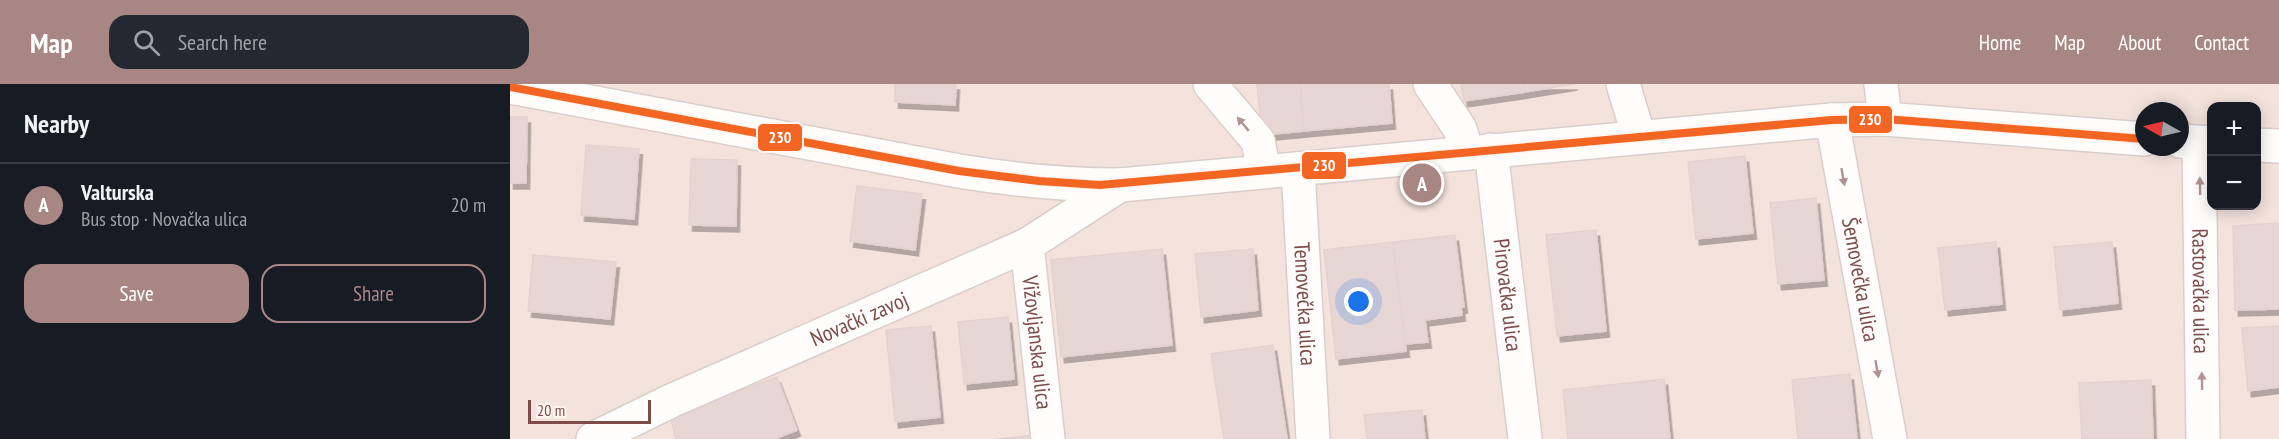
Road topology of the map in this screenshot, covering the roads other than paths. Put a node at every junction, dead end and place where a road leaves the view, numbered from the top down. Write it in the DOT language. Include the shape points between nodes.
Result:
graph roads {
  1 [pos="1210,84"];
  2 [pos="1430,84"];
  3 [pos="1623,84"];
  4 [pos="1881,84"];
  5 [pos="510,87"];
  6 [pos="1886,119"];
  7 [pos="1832,120"];
  8 [pos="1639,137"];
  9 [pos="2135,137"];
  10 [pos="2197,142"];
  11 [pos="2261,145"];
  12 [pos="2279,146"];
  13 [pos="1479,151"];
  14 [pos="1298,169"];
  15 [pos="1264,171"];
  16 [pos="1120,185"];
  17 [pos="1027,245"];
  18 [pos="650,426"];
  19 [pos="593,439"];
  20 [pos="1048,439"];
  21 [pos="1313,439"];
  22 [pos="1525,439"];
  23 [pos="1890,439"];
  24 [pos="2203,439"];
  15 -- 1 [label="street, one-way" via="1258,141"];
  2 -- 13 [label="street, Pirovačka ulica"];
  3 -- 8 [label="street"];
  4 -- 6 [label="street"];
  5 -- 16 [label="street" via="1020,181"];
  6 -- 7 [label="street"];
  6 -- 9 [label="street"];
  7 -- 8 [label="street"];
  7 -- 23 [label="street, Šemovečka ulica, one-way"];
  8 -- 13 [label="street"];
  24 -- 10 [label="street, Rastovačka ulica, one-way"];
  11 -- 12 [label="street"];
  13 -- 14 [label="street"];
  13 -- 22 [label="street, Pirovačka ulica"];
  14 -- 15 [label="street"];
  14 -- 21 [label="street, Temovečka ulica"];
  15 -- 16 [label="street"];
  16 -- 17 [label="street, Novački zavoj"];
  17 -- 18 [label="street, Novački zavoj"];
  17 -- 20 [label="street, Vižovljanska ulica"];
  18 -- 19 [label="street, Novački zavoj"];
}
